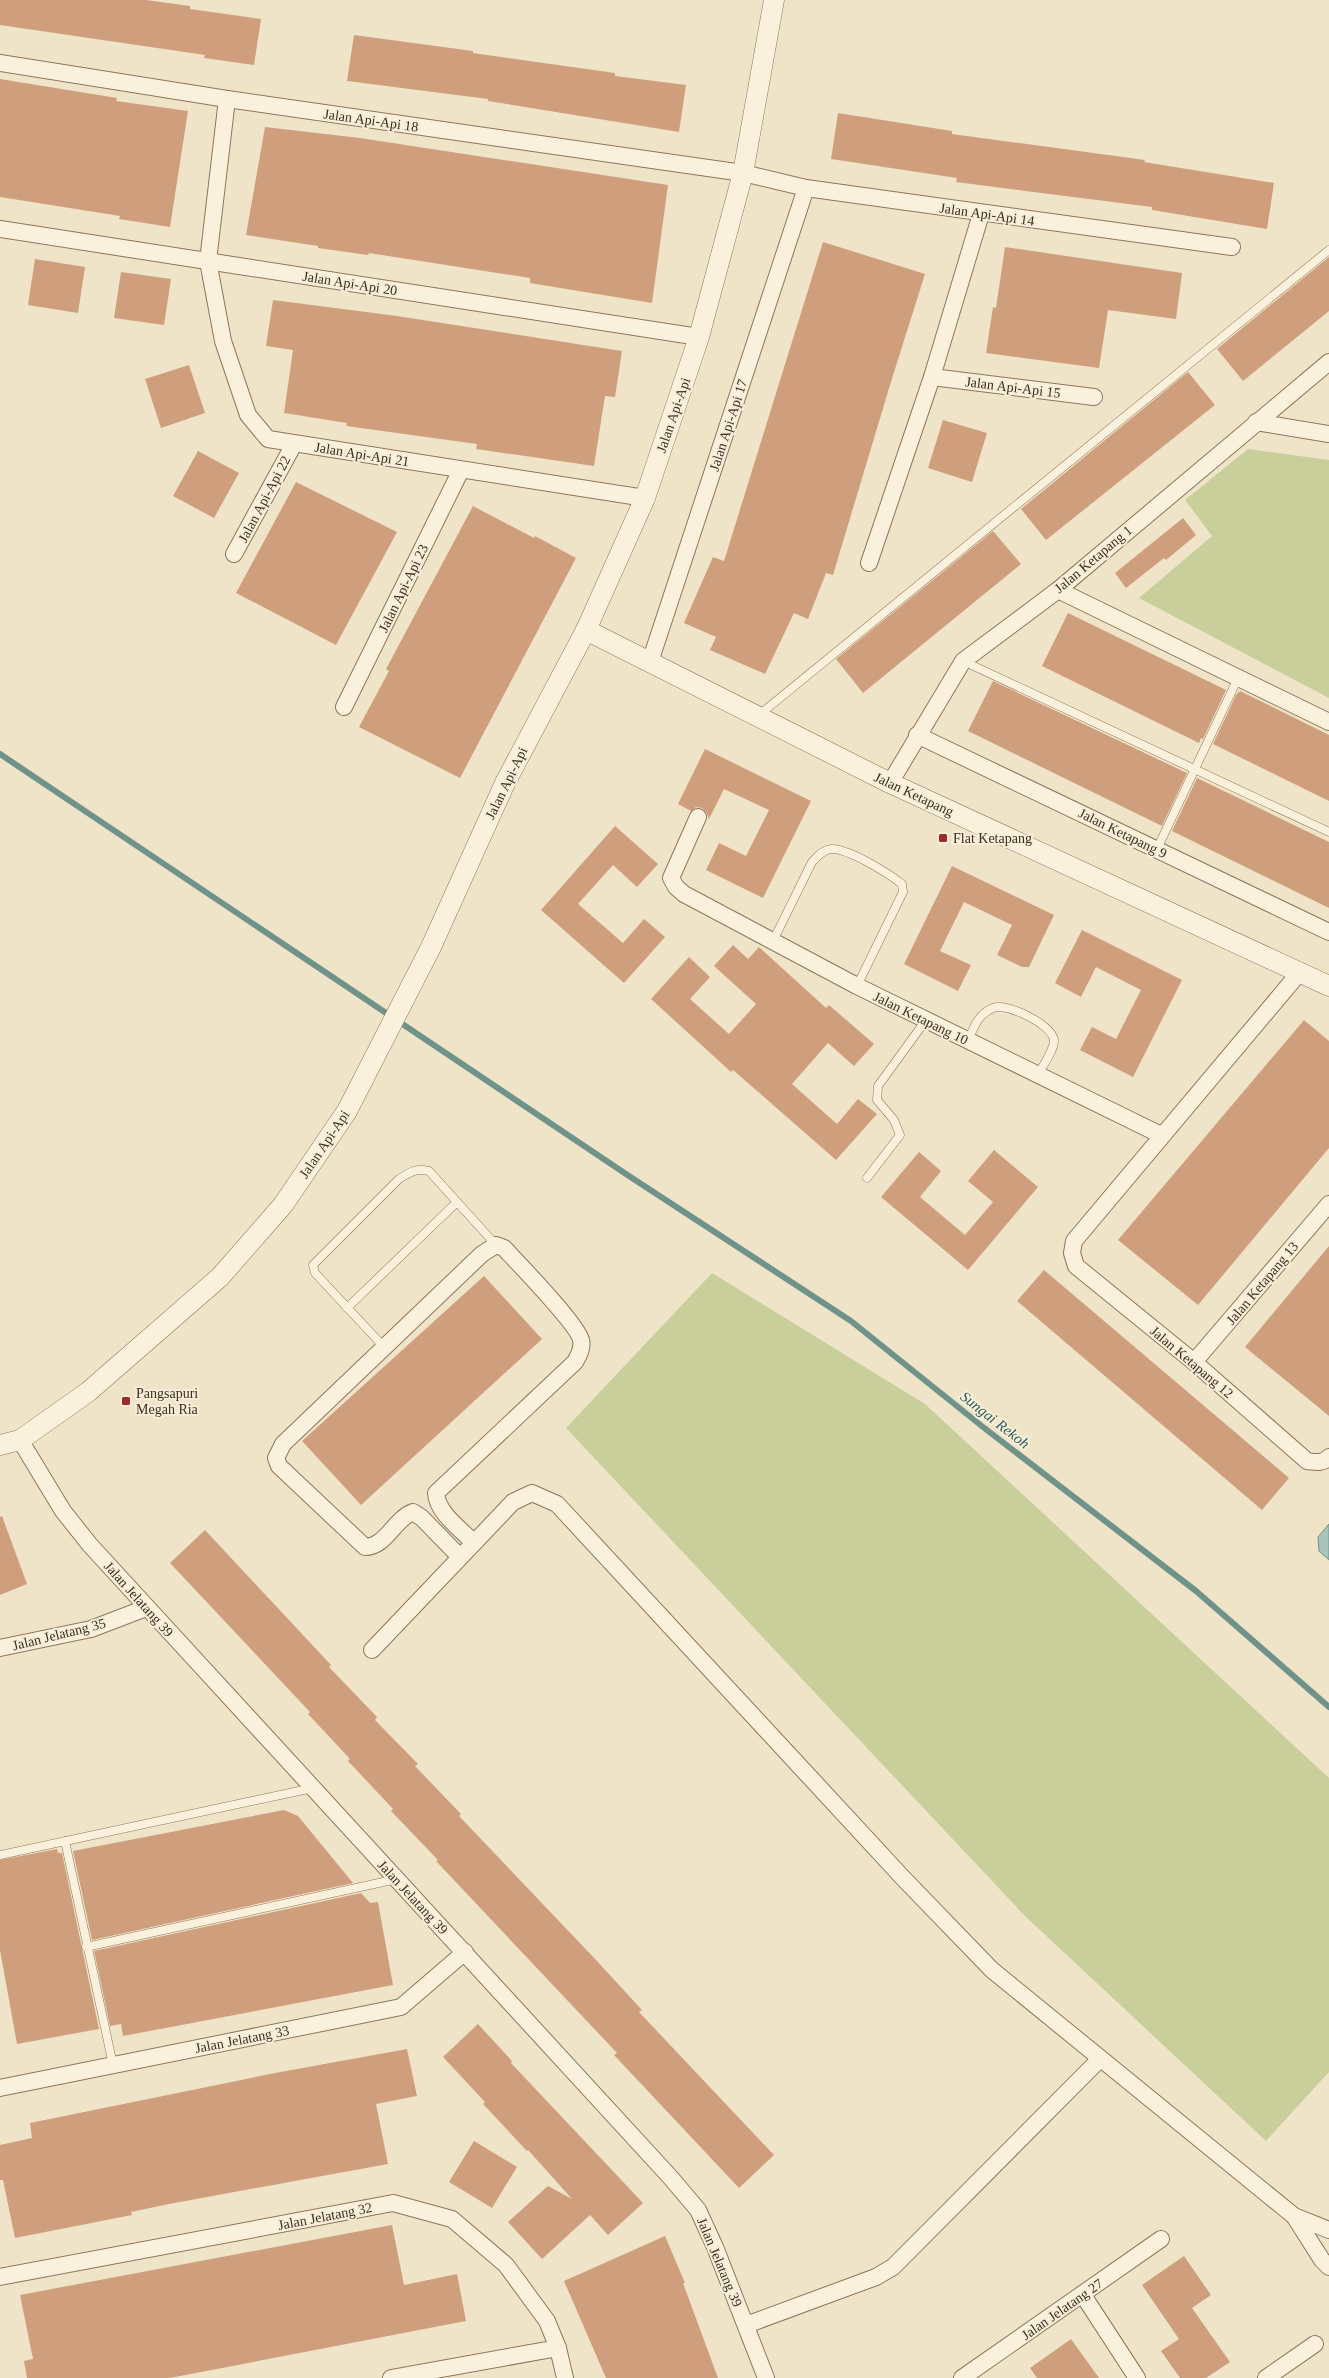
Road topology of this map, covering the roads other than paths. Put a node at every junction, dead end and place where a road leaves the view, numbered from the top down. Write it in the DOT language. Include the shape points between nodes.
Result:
graph roads {
  1 [pos="774,0"];
  2 [pos="0,63"];
  3 [pos="227,99"];
  4 [pos="743,173"];
  5 [pos="806,188"];
  6 [pos="981,214"];
  7 [pos="0,229"];
  8 [pos="1232,247"];
  9 [pos="1329,250"];
  10 [pos="208,261"];
  11 [pos="699,337"];
  12 [pos="1329,362"];
  13 [pos="932,377"];
  14 [pos="1094,397"];
  15 [pos="1256,422"];
  16 [pos="1329,434"];
  17 [pos="294,444"];
  18 [pos="462,470"];
  19 [pos="645,498"];
  20 [pos="234,554"];
  21 [pos="869,563"];
  22 [pos="1058,590"];
  23 [pos="586,630"];
  24 [pos="963,661"];
  25 [pos="650,662"];
  26 [pos="1238,678"];
  27 [pos="344,707"];
  28 [pos="757,716"];
  29 [pos="1329,722"];
  30 [pos="917,735"];
  31 [pos="1195,769"];
  32 [pos="890,784"];
  33 [pos="698,817"];
  34 [pos="1329,832"];
  35 [pos="1157,849"];
  36 [pos="1329,932"];
  37 [pos="773,941"];
  38 [pos="1300,972"];
  39 [pos="857,986"];
  40 [pos="1329,986"];
  41 [pos="926,1020"];
  42 [pos="968,1041"];
  43 [pos="1038,1075"];
  44 [pos="1161,1135"];
  45 [pos="867,1178"];
  46 [pos="457,1202"];
  47 [pos="1329,1204"];
  48 [pos="496,1245"];
  49 [pos="347,1308"];
  50 [pos="384,1347"];
  51 [pos="1194,1362"];
  52 [pos="20,1440"];
  53 [pos="0,1445"];
  54 [pos="1324,1460"];
  55 [pos="474,1543"];
  56 [pos="460,1558"];
  57 [pos="146,1608"];
  58 [pos="0,1648"];
  59 [pos="372,1650"];
  60 [pos="313,1788"];
  61 [pos="65,1840"];
  62 [pos="0,1855"];
  63 [pos="397,1879"];
  64 [pos="86,1947"];
  65 [pos="465,1952"];
  66 [pos="1100,2059"];
  67 [pos="113,2065"];
  68 [pos="0,2087"];
  69 [pos="1294,2216"];
  70 [pos="1329,2230"];
  71 [pos="1160,2239"];
  72 [pos="1329,2266"];
  73 [pos="0,2278"];
  74 [pos="1083,2295"];
  75 [pos="746,2325"];
  76 [pos="1315,2344"];
  77 [pos="558,2348"];
  78 [pos="391,2378"];
  79 [pos="565,2378"];
  80 [pos="766,2378"];
  81 [pos="962,2378"];
  82 [pos="1137,2378"];
  83 [pos="1266,2378"];
  1 -- 4 [label="street, Jalan Api-Api"];
  2 -- 3 [label="street, Jalan Api-Api 18"];
  3 -- 4 [label="street, Jalan Api-Api 18"];
  3 -- 10 [label="street, Jalan Api-Api 21"];
  4 -- 5 [label="street, Jalan Api-Api 14"];
  4 -- 11 [label="street, Jalan Api-Api"];
  5 -- 6 [label="street, Jalan Api-Api 14"];
  5 -- 25 [label="street, Jalan Api-Api 17"];
  6 -- 8 [label="street, Jalan Api-Api 14"];
  6 -- 13 [label="street"];
  7 -- 10 [label="street, Jalan Api-Api 20"];
  9 -- 28 [label="lane"];
  10 -- 11 [label="street, Jalan Api-Api 20"];
  10 -- 17 [label="street, Jalan Api-Api 21" via="223,341 248,415 268,440"];
  11 -- 19 [label="street, Jalan Api-Api"];
  12 -- 15 [label="street, Jalan Ketapang 1"];
  13 -- 14 [label="street, Jalan Api-Api 15"];
  13 -- 21 [label="street"];
  15 -- 16 [label="street"];
  15 -- 22 [label="street, Jalan Ketapang 1"];
  17 -- 18 [label="street, Jalan Api-Api 21"];
  17 -- 20 [label="street, Jalan Api-Api 22"];
  18 -- 19 [label="street, Jalan Api-Api 21"];
  18 -- 27 [label="street, Jalan Api-Api 23"];
  19 -- 23 [label="street, Jalan Api-Api"];
  22 -- 24 [label="street, Jalan Ketapang 1"];
  22 -- 26 [label="street"];
  23 -- 25 [label="street, Jalan Ketapang"];
  23 -- 52 [label="street, Jalan Api-Api" via="505,783 431,947 347,1111 283,1205 220,1277 88,1392"];
  24 -- 30 [label="street, Jalan Ketapang 1"];
  24 -- 31 [label="lane"];
  25 -- 28 [label="street, Jalan Ketapang"];
  26 -- 29 [label="street"];
  26 -- 31 [label="lane"];
  28 -- 32 [label="street, Jalan Ketapang"];
  30 -- 32 [label="street, Jalan Ketapang 1"];
  30 -- 35 [label="street, Jalan Ketapang 9"];
  31 -- 34 [label="lane"];
  31 -- 35 [label="lane"];
  32 -- 38 [label="street, Jalan Ketapang"];
  33 -- 37 [label="street, Jalan Ketapang 10" via="672,882 684,894"];
  35 -- 36 [label="street, Jalan Ketapang 9"];
  37 -- 39 [label="street, Jalan Ketapang 10"];
  37 -- 39 [label="lane" via="812,862 822,852 830,849 844,851 893,877 902,884 903,892"];
  38 -- 40 [label="street, Jalan Ketapang"];
  38 -- 44 [label="street"];
  39 -- 41 [label="street, Jalan Ketapang 10"];
  41 -- 42 [label="street, Jalan Ketapang 10"];
  41 -- 45 [label="lane" via="878,1086 877,1100 894,1120 900,1135"];
  42 -- 43 [label="street, Jalan Ketapang 10"];
  42 -- 43 [label="lane" via="978,1019 994,1007 1005,1006 1032,1019 1050,1030 1054,1040"];
  43 -- 44 [label="street, Jalan Ketapang 10"];
  44 -- 51 [label="street, Jalan Ketapang 12" via="1074,1240 1072,1253 1076,1266"];
  46 -- 48 [label="lane"];
  46 -- 49 [label="lane"];
  46 -- 49 [label="lane" via="429,1171 420,1169 399,1178 313,1265 315,1274"];
  47 -- 51 [label="street, Jalan Ketapang 13"];
  48 -- 50 [label="street" via="482,1254"];
  48 -- 55 [label="street" via="504,1248 566,1317 582,1341 576,1362 436,1493 441,1509"];
  49 -- 50 [label="lane"];
  50 -- 56 [label="street" via="283,1444 276,1458 279,1466 364,1547 377,1544 405,1515 413,1512"];
  51 -- 54 [label="street, Jalan Ketapang 12" via="1307,1461"];
  52 -- 53 [label="street"];
  52 -- 57 [label="street, Jalan Jelatang 39" via="63,1511"];
  55 -- 56 [label="street"];
  55 -- 66 [label="street" via="514,1502 532,1493 557,1504 992,1970"];
  56 -- 59 [label="street"];
  57 -- 58 [label="street, Jalan Jelatang 35" via="91,1628"];
  57 -- 60 [label="street, Jalan Jelatang 39"];
  60 -- 61 [label="lane"];
  60 -- 63 [label="street, Jalan Jelatang 39"];
  61 -- 62 [label="lane"];
  61 -- 64 [label="lane"];
  63 -- 64 [label="lane"];
  63 -- 65 [label="street, Jalan Jelatang 39"];
  64 -- 67 [label="lane"];
  65 -- 67 [label="street, Jalan Jelatang 33" via="401,2007"];
  65 -- 75 [label="street, Jalan Jelatang 39" via="698,2210"];
  66 -- 69 [label="street"];
  66 -- 75 [label="street" via="892,2267 876,2277"];
  67 -- 68 [label="street, Jalan Jelatang 33"];
  69 -- 70 [label="street"];
  69 -- 72 [label="street"];
  71 -- 74 [label="street, Jalan Jelatang 27"];
  73 -- 77 [label="street, Jalan Jelatang 32" via="393,2203 452,2219 506,2265 547,2321"];
  74 -- 81 [label="street, Jalan Jelatang 27"];
  74 -- 82 [label="street"];
  75 -- 80 [label="street, Jalan Jelatang 39"];
  76 -- 83 [label="street"];
  77 -- 78 [label="street"];
  77 -- 79 [label="street, Jalan Jelatang 32"];
}
